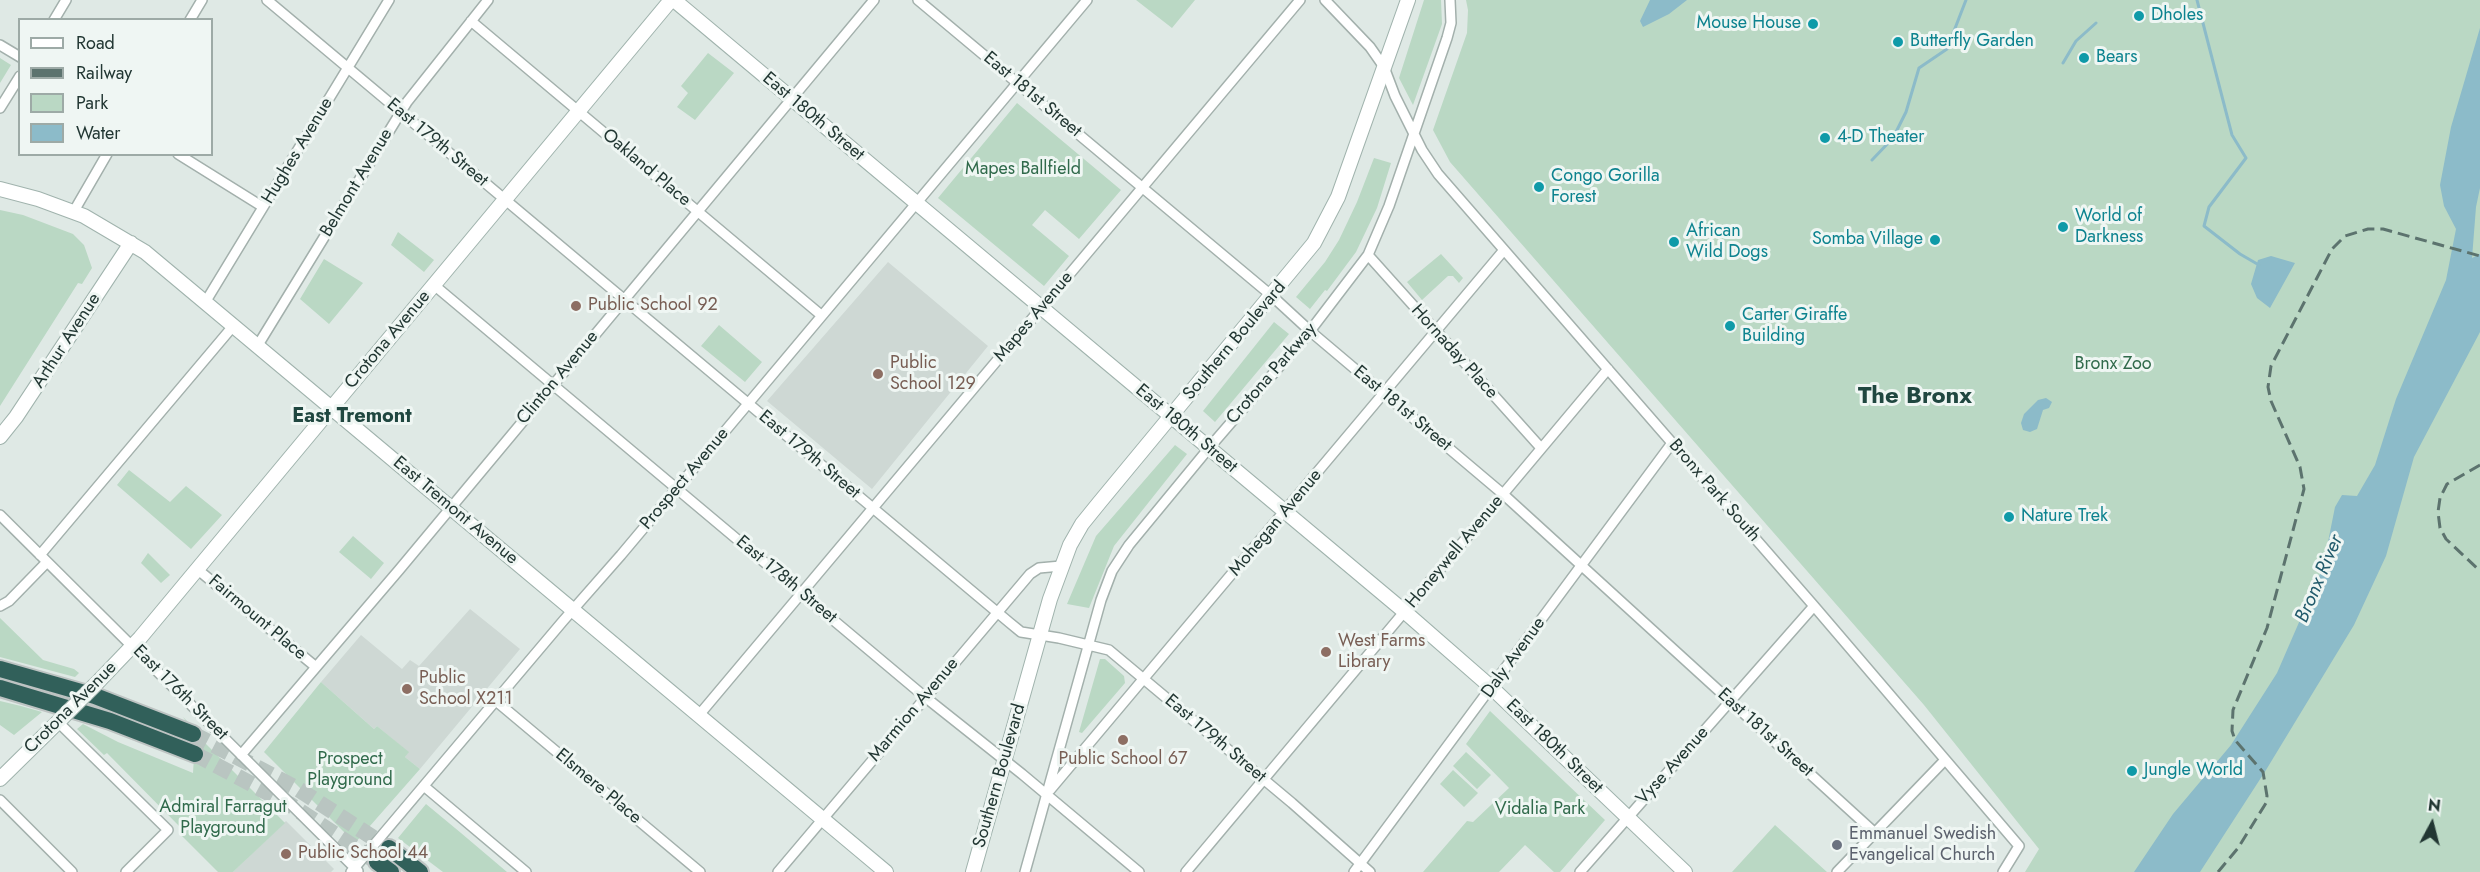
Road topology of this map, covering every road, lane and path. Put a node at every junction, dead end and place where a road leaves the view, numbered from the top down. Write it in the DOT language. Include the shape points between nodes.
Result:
graph roads {
  1 [pos="66,0"];
  2 [pos="202,0"];
  3 [pos="267,0"];
  4 [pos="389,0"];
  5 [pos="488,0"];
  6 [pos="673,0"];
  7 [pos="874,0"];
  8 [pos="918,0"];
  9 [pos="1087,0"];
  10 [pos="1300,0"];
  11 [pos="1325,0"];
  12 [pos="1408,0"];
  13 [pos="1450,0"];
  14 [pos="55,18"];
  15 [pos="191,18"];
  16 [pos="471,21"];
  17 [pos="0,45"];
  18 [pos="18,56"];
  19 [pos="1384,67"];
  20 [pos="348,68"];
  21 [pos="18,79"];
  22 [pos="1017,83"];
  23 [pos="792,99"];
  24 [pos="0,108"];
  25 [pos="578,110"];
  26 [pos="400,112"];
  27 [pos="1414,133"];
  28 [pos="105,156"];
  29 [pos="181,156"];
  30 [pos="1142,188"];
  31 [pos="0,189"];
  32 [pos="504,199"];
  33 [pos="917,203"];
  34 [pos="264,207"];
  35 [pos="698,211"];
  36 [pos="74,212"];
  37 [pos="132,243"];
  38 [pos="1504,250"];
  39 [pos="1368,255"];
  40 [pos="434,285"];
  41 [pos="1272,296"];
  42 [pos="624,299"];
  43 [pos="206,301"];
  44 [pos="1042,308"];
  45 [pos="821,315"];
  46 [pos="234,325"];
  47 [pos="1436,331"];
  48 [pos="1310,332"];
  49 [pos="258,345"];
  50 [pos="1608,369"];
  51 [pos="553,384"];
  52 [pos="1384,394"];
  53 [pos="748,404"];
  54 [pos="332,408"];
  55 [pos="1171,417"];
  56 [pos="0,437"];
  57 [pos="1672,443"];
  58 [pos="1209,448"];
  59 [pos="1541,448"];
  60 [pos="677,488"];
  61 [pos="1503,494"];
  62 [pos="451,507"];
  63 [pos="873,508"];
  64 [pos="1285,511"];
  65 [pos="0,515"];
  66 [pos="44,558"];
  67 [pos="1582,565"];
  68 [pos="1061,566"];
  69 [pos="198,569"];
  70 [pos="802,593"];
  71 [pos="0,606"];
  72 [pos="1814,606"];
  73 [pos="573,610"];
  74 [pos="997,612"];
  75 [pos="1405,612"];
  76 [pos="1040,635"];
  77 [pos="1089,644"];
  78 [pos="133,646"];
  79 [pos="316,667"];
  80 [pos="0,669"];
  81 [pos="1144,679"];
  82 [pos="0,688"];
  83 [pos="1492,688"];
  84 [pos="925,697"];
  85 [pos="496,701"];
  86 [pos="1730,702"];
  87 [pos="699,715"];
  88 [pos="60,720"];
  89 [pos="193,734"];
  90 [pos="195,754"];
  91 [pos="241,754"];
  92 [pos="1004,761"];
  93 [pos="1944,761"];
  94 [pos="0,779"];
  95 [pos="1263,779"];
  96 [pos="425,787"];
  97 [pos="1047,795"];
  98 [pos="0,800"];
  99 [pos="1628,817"];
  100 [pos="822,819"];
  101 [pos="1875,833"];
  102 [pos="389,848"];
  103 [pos="1361,864"];
  104 [pos="355,871"];
  105 [pos="72,872"];
  106 [pos="126,872"];
  107 [pos="420,872"];
  108 [pos="526,872"];
  109 [pos="700,872"];
  110 [pos="778,872"];
  111 [pos="886,872"];
  112 [pos="973,872"];
  113 [pos="1025,872"];
  114 [pos="1139,872"];
  115 [pos="1186,872"];
  116 [pos="1354,872"];
  117 [pos="1370,872"];
  118 [pos="1580,872"];
  119 [pos="1685,872"];
  120 [pos="1837,872"];
  121 [pos="2003,872"];
  1 -- 14 [label="street"];
  2 -- 15 [label="street"];
  3 -- 20 [label="street, East 179th Street"];
  4 -- 20 [label="street, Hughes Avenue"];
  5 -- 16 [label="street, Belmont Avenue"];
  6 -- 23 [label="main road, East 180th Street"];
  6 -- 25 [label="main road, Crotona Avenue"];
  7 -- 23 [label="street, Clinton Avenue"];
  8 -- 22 [label="street, East 181st Street"];
  9 -- 22 [label="street, Prospect Avenue"];
  10 -- 30 [label="street, Mapes Avenue"];
  11 -- 19 [label="street, Bronx Park South"];
  12 -- 19 [label="main road, Southern Boulevard"];
  13 -- 27 [label="street, Crotona Parkway" via="1451,23"];
  16 -- 25 [label="street, Oakland Place"];
  16 -- 26 [label="street, Belmont Avenue"];
  17 -- 18 [label="street"];
  19 -- 27 [label="street, Bronx Park South"];
  19 -- 41 [label="main road, Southern Boulevard" via="1333,209 1314,243"];
  20 -- 26 [label="street, East 179th Street"];
  20 -- 34 [label="street, Hughes Avenue"];
  21 -- 24 [label="street"];
  22 -- 30 [label="street, East 181st Street"];
  22 -- 33 [label="street, Prospect Avenue"];
  23 -- 33 [label="main road, East 180th Street"];
  23 -- 35 [label="street, Clinton Avenue"];
  25 -- 32 [label="main road, Crotona Avenue"];
  25 -- 35 [label="street, Oakland Place"];
  26 -- 32 [label="street, East 179th Street"];
  26 -- 49 [label="street, Belmont Avenue"];
  27 -- 38 [label="street, Bronx Park South" via="1438,174"];
  27 -- 39 [label="street, Crotona Parkway"];
  28 -- 36 [label="street"];
  29 -- 34 [label="street"];
  30 -- 41 [label="street, East 181st Street"];
  30 -- 44 [label="street, Mapes Avenue"];
  31 -- 36 [label="main road, East Tremont Avenue"];
  32 -- 40 [label="main road, Crotona Avenue"];
  32 -- 42 [label="street, East 179th Street"];
  33 -- 44 [label="main road, East 180th Street"];
  33 -- 45 [label="street, Prospect Avenue"];
  34 -- 43 [label="street, Hughes Avenue"];
  35 -- 42 [label="street, Clinton Avenue"];
  35 -- 45 [label="street, Oakland Place"];
  36 -- 37 [label="main road, East Tremont Avenue"];
  37 -- 43 [label="main road, East Tremont Avenue"];
  37 -- 56 [label="main road, Arthur Avenue"];
  38 -- 47 [label="street, Mohegan Avenue"];
  38 -- 50 [label="street, Bronx Park South"];
  39 -- 47 [label="street, Hornaday Place"];
  39 -- 48 [label="street, Crotona Parkway"];
  40 -- 51 [label="street, East 178th Street"];
  40 -- 54 [label="main road, Crotona Avenue"];
  41 -- 48 [label="street, East 181st Street"];
  41 -- 55 [label="main road, Southern Boulevard"];
  42 -- 51 [label="street, Clinton Avenue"];
  42 -- 53 [label="street, East 179th Street"];
  43 -- 46 [label="main road, East Tremont Avenue"];
  44 -- 55 [label="main road, East 180th Street"];
  44 -- 63 [label="street, Mapes Avenue"];
  45 -- 53 [label="street, Prospect Avenue"];
  46 -- 49 [label="main road, East Tremont Avenue"];
  46 -- 66 [label="street"];
  47 -- 52 [label="street, Mohegan Avenue"];
  47 -- 59 [label="street, Hornaday Place"];
  48 -- 52 [label="street, East 181st Street"];
  48 -- 58 [label="street, Crotona Parkway"];
  49 -- 54 [label="main road, East Tremont Avenue"];
  50 -- 57 [label="street, Bronx Park South"];
  50 -- 59 [label="street, Honeywell Avenue"];
  51 -- 60 [label="street, East 178th Street"];
  51 -- 62 [label="street, Clinton Avenue"];
  52 -- 61 [label="street, East 181st Street"];
  52 -- 64 [label="street, Mohegan Avenue"];
  53 -- 60 [label="street, Prospect Avenue"];
  53 -- 63 [label="street, East 179th Street"];
  54 -- 62 [label="main road, East Tremont Avenue"];
  54 -- 69 [label="main road, Crotona Avenue"];
  55 -- 58 [label="main road, East 180th Street"];
  55 -- 68 [label="main road, Southern Boulevard" via="1082,525"];
  57 -- 67 [label="street, Daly Avenue"];
  57 -- 72 [label="street, Bronx Park South"];
  58 -- 64 [label="main road, East 180th Street"];
  58 -- 77 [label="street, Crotona Parkway" via="1118,561 1104,590"];
  59 -- 61 [label="street, Honeywell Avenue"];
  60 -- 70 [label="street, East 178th Street"];
  60 -- 73 [label="street, Prospect Avenue"];
  61 -- 67 [label="street, East 181st Street"];
  61 -- 75 [label="street, Honeywell Avenue"];
  62 -- 73 [label="main road, East Tremont Avenue"];
  62 -- 79 [label="street, Clinton Avenue"];
  63 -- 70 [label="street, Mapes Avenue"];
  63 -- 74 [label="street, East 179th Street"];
  64 -- 75 [label="main road, East 180th Street"];
  64 -- 81 [label="street, Mohegan Avenue"];
  65 -- 66 [label="street, East 176th Street"];
  66 -- 71 [label="street" via="11,599"];
  66 -- 78 [label="street, East 176th Street"];
  67 -- 83 [label="street, Daly Avenue"];
  67 -- 86 [label="street, East 181st Street"];
  68 -- 74 [label="street, Marmion Avenue" via="1033,571"];
  68 -- 76 [label="main road, Southern Boulevard"];
  69 -- 78 [label="main road, Crotona Avenue"];
  69 -- 79 [label="street, Fairmount Place"];
  70 -- 84 [label="street, East 178th Street"];
  70 -- 87 [label="street, Mapes Avenue"];
  72 -- 86 [label="street, Vyse Avenue"];
  72 -- 93 [label="street, Bronx Park South"];
  73 -- 85 [label="street, Prospect Avenue"];
  73 -- 87 [label="main road, East Tremont Avenue"];
  74 -- 76 [label="street, East 179th Street" via="1021,632"];
  74 -- 84 [label="street, Marmion Avenue"];
  75 -- 83 [label="main road, East 180th Street"];
  75 -- 95 [label="street, Honeywell Avenue"];
  76 -- 77 [label="street, East 179th Street"];
  76 -- 92 [label="main road, Southern Boulevard"];
  77 -- 81 [label="street, East 179th Street" via="1109,650"];
  77 -- 97 [label="street, Crotona Parkway"];
  78 -- 88 [label="main road, Crotona Avenue, bridge"];
  78 -- 91 [label="street, East 176th Street"];
  79 -- 91 [label="street, Clinton Avenue"];
  80 -- 89 [label="highway" via="95,696"];
  81 -- 95 [label="street, East 179th Street"];
  81 -- 97 [label="street, Mohegan Avenue"];
  82 -- 90 [label="highway" via="110,721"];
  83 -- 99 [label="main road, East 180th Street"];
  83 -- 103 [label="street, Daly Avenue"];
  84 -- 92 [label="street, East 178th Street"];
  84 -- 100 [label="street, Marmion Avenue"];
  85 -- 96 [label="street, Prospect Avenue"];
  85 -- 109 [label="street, Elsmere Place"];
  86 -- 99 [label="street, Vyse Avenue"];
  86 -- 101 [label="street, East 181st Street"];
  87 -- 100 [label="main road, East Tremont Avenue"];
  88 -- 94 [label="main road, Crotona Avenue"];
  88 -- 106 [label="street" via="168,830"];
  91 -- 104 [label="street, East 176th Street"];
  92 -- 97 [label="street, East 178th Street"];
  92 -- 112 [label="main road, Southern Boulevard"];
  93 -- 101 [label="street"];
  93 -- 121 [label="street, Bronx Park South" via="2019,846"];
  95 -- 103 [label="street, East 179th Street"];
  95 -- 115 [label="street, Honeywell Avenue"];
  96 -- 104 [label="street, Prospect Avenue"];
  96 -- 108 [label="street"];
  97 -- 113 [label="street, Crotona Parkway"];
  97 -- 114 [label="street, East 178th Street"];
  98 -- 105 [label="street"];
  99 -- 118 [label="street, Vyse Avenue"];
  99 -- 119 [label="main road, East 180th Street"];
  100 -- 110 [label="street, Marmion Avenue"];
  100 -- 111 [label="main road, East Tremont Avenue"];
  101 -- 120 [label="street"];
  102 -- 107 [label="highway"];
  103 -- 116 [label="street, Daly Avenue"];
  103 -- 117 [label="street, East 179th Street"];
}
